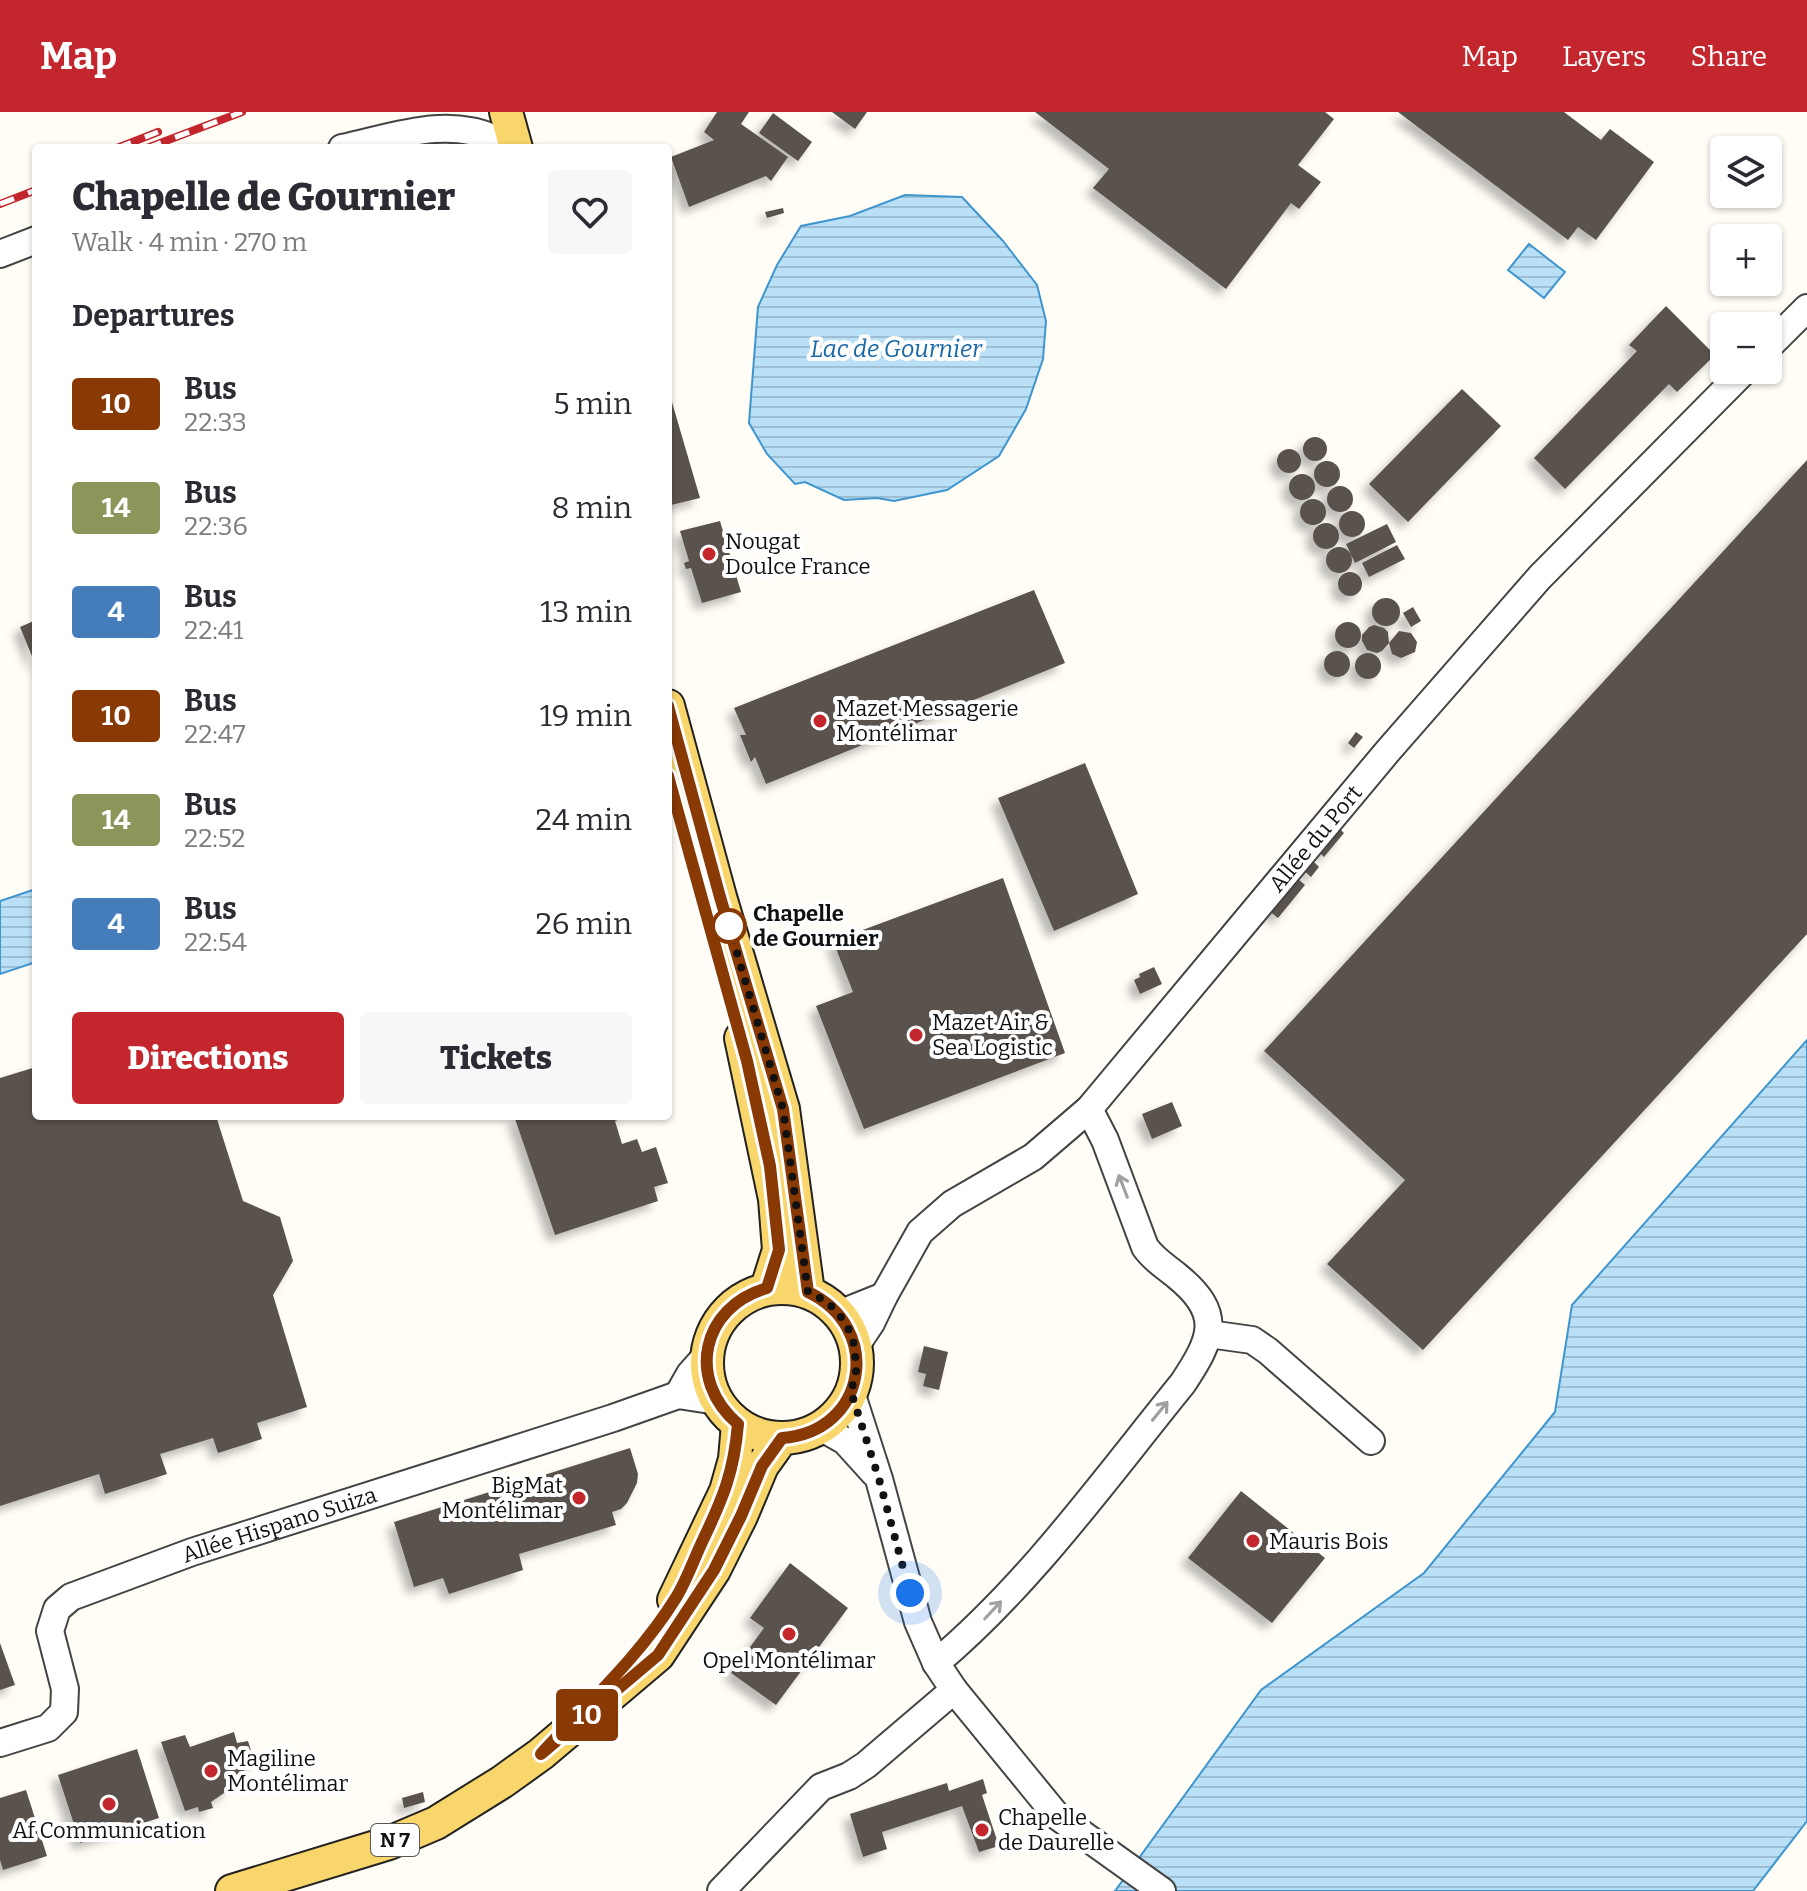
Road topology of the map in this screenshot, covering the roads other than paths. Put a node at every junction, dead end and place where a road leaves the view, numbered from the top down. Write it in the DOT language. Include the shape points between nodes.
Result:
graph roads {
  1 [pos="450,119"];
  2 [pos="501,132"];
  3 [pos="357,144"];
  4 [pos="32,242"];
  5 [pos="0,254"];
  6 [pos="1807,308"];
  7 [pos="1782,333"];
  8 [pos="1731,384"];
  9 [pos="672,721"];
  10 [pos="672,790"];
  11 [pos="1089,1109"];
  12 [pos="767,1288"];
  13 [pos="808,1292"];
  14 [pos="884,1296"];
  15 [pos="839,1314"];
  16 [pos="1209,1334"];
  17 [pos="855,1347"];
  18 [pos="706,1356"];
  19 [pos="851,1392"];
  20 [pos="678,1395"];
  21 [pos="728,1413"];
  22 [pos="820,1427"];
  23 [pos="782,1438"];
  24 [pos="1371,1441"];
  25 [pos="879,1479"];
  26 [pos="936,1663"];
  27 [pos="954,1690"];
  28 [pos="0,1743"];
  29 [pos="541,1754"];
  30 [pos="232,1891"];
  31 [pos="721,1891"];
  32 [pos="1162,1891"];
  1 -- 2 [label="street" via="469,130"];
  1 -- 3 [label="street"];
  4 -- 5 [label="street"];
  6 -- 7 [label="street"];
  8 -- 11 [label="street, Allée du Port" via="1540,577"];
  9 -- 13 [label="main road" via="783,1109"];
  10 -- 12 [label="main road" via="747,1061 770,1166 779,1250"];
  11 -- 14 [label="street, Allée du Port" via="1033,1157 952,1204 920,1232"];
  16 -- 11 [label="street, one-way" via="1199,1297 1145,1247"];
  12 -- 13 [label="main road"];
  12 -- 18 [label="main road" via="730,1307 714,1329"];
  13 -- 15 [label="main road"];
  14 -- 15 [label="street"];
  14 -- 17 [label="street, Allée du Port"];
  15 -- 17 [label="main road"];
  16 -- 24 [label="street" via="1252,1340"];
  26 -- 16 [label="street, one-way" via="972,1633 1037,1562 1183,1383"];
  17 -- 19 [label="main road"];
  18 -- 20 [label="street"];
  18 -- 21 [label="main road" via="709,1383"];
  19 -- 22 [label="main road"];
  19 -- 25 [label="street"];
  20 -- 21 [label="street, Allée Hispano Suiza"];
  20 -- 28 [label="street, Allée Hispano Suiza" via="192,1552 71,1597 57,1609 50,1631 65,1689 64,1712 48,1728"];
  21 -- 23 [label="main road" via="767,1437"];
  21 -- 29 [label="main road, N 7" via="735,1459 726,1491 677,1596 641,1645"];
  22 -- 23 [label="main road"];
  22 -- 25 [label="street" via="845,1441"];
  23 -- 29 [label="main road, N 7" via="762,1466 714,1570 658,1655"];
  25 -- 26 [label="street" via="918,1622"];
  26 -- 27 [label="street"];
  27 -- 31 [label="street" via="866,1765 821,1787"];
  27 -- 32 [label="street" via="1057,1816"];
  29 -- 30 [label="main road, N 7" via="436,1823 389,1843"];
}
